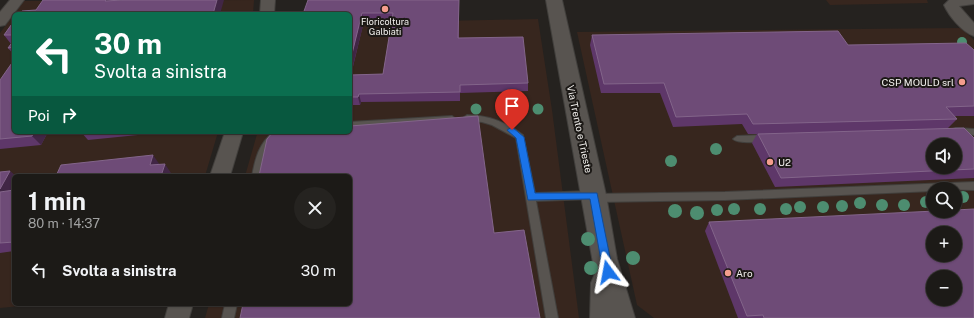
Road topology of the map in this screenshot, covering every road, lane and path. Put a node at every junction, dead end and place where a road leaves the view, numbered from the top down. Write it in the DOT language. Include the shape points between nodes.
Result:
graph roads {
  1 [pos="17,0"];
  2 [pos="268,0"];
  3 [pos="554,0"];
  4 [pos="974,0"];
  5 [pos="268,12"];
  6 [pos="0,22"];
  7 [pos="974,31"];
  8 [pos="352,125"];
  9 [pos="943,131"];
  10 [pos="974,132"];
  11 [pos="233,134"];
  12 [pos="276,134"];
  13 [pos="773,138"];
  14 [pos="737,139"];
  15 [pos="221,174"];
  16 [pos="257,174"];
  17 [pos="974,186"];
  18 [pos="531,197"];
  19 [pos="594,197"];
  20 [pos="604,259"];
  21 [pos="180,306"];
  22 [pos="231,306"];
  23 [pos="177,318"];
  24 [pos="228,318"];
  25 [pos="552,318"];
  26 [pos="604,318"];
  27 [pos="621,318"];
  1 -- 6 [label="street"];
  2 -- 5 [label="street"];
  3 -- 19 [label="street, Via Trento e Trieste"];
  4 -- 7 [label="street" via="957,1 951,5 954,12"];
  8 -- 18 [label="lane" via="470,118 503,126 520,137"];
  9 -- 10 [label="lane"];
  11 -- 15 [label="street"];
  12 -- 16 [label="lane" via="262,152"];
  13 -- 14 [label="lane"];
  17 -- 19 [label="lane" via="725,196"];
  18 -- 19 [label="lane"];
  18 -- 25 [label="lane"];
  19 -- 20 [label="street, Via Trento e Trieste"];
  20 -- 26 [label="street, Via Trento e Trieste"];
  20 -- 27 [label="street, Via Trento e Trieste"];
  21 -- 23 [label="street"];
  22 -- 24 [label="lane"];
}
